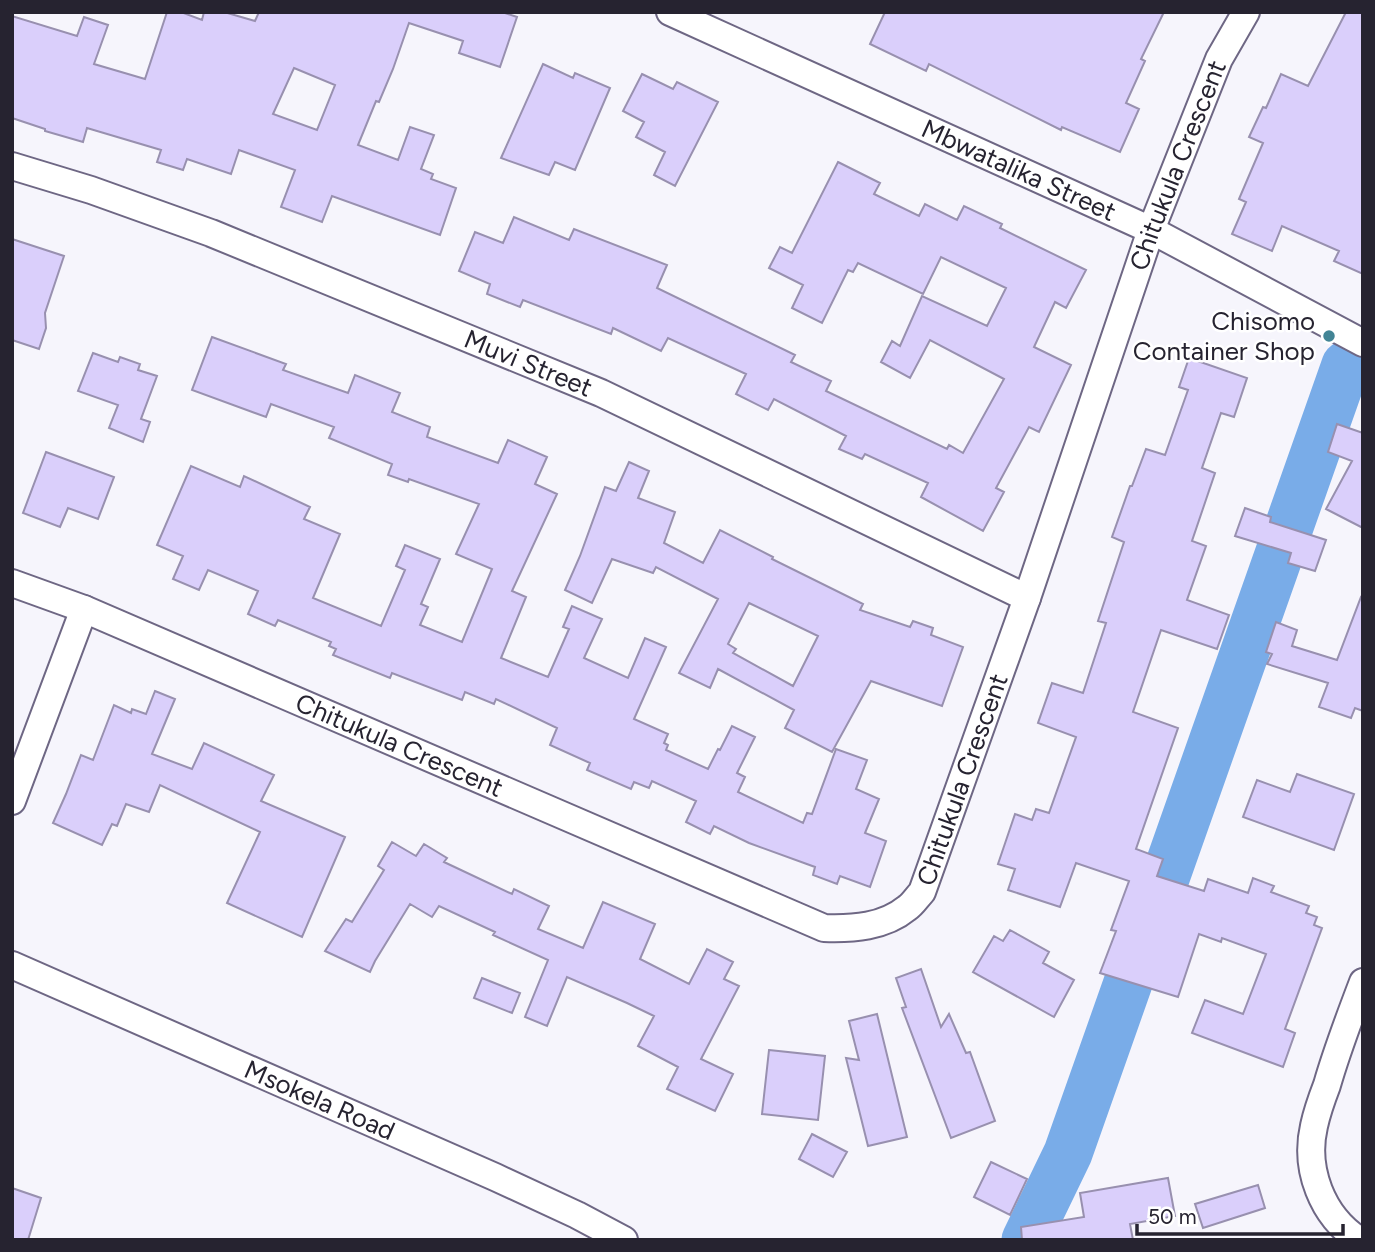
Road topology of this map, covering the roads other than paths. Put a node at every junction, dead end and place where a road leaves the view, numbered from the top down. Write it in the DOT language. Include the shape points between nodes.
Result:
graph roads {
  1 [pos="670,12"];
  2 [pos="1246,12"];
  3 [pos="12,166"];
  4 [pos="1151,230"];
  5 [pos="1363,343"];
  6 [pos="12,583"];
  7 [pos="1027,598"];
  8 [pos="84,608"];
  9 [pos="12,801"];
  10 [pos="12,965"];
  11 [pos="1363,982"];
  12 [pos="624,1240"];
  13 [pos="1359,1240"];
  1 -- 4 [label="street, Mbwatalika Street"];
  2 -- 4 [label="street, Chitukula Crescent" via="1219,59"];
  3 -- 7 [label="street, Muvi Street" via="211,233 601,393"];
  4 -- 5 [label="street, Mbwatalika Street"];
  4 -- 7 [label="street, Chitukula Crescent"];
  6 -- 8 [label="street, Chitukula Crescent"];
  7 -- 8 [label="street, Chitukula Crescent" via="922,892 891,918 845,929 824,928 790,914"];
  8 -- 9 [label="street"];
  10 -- 12 [label="street, Msokela Road" via="495,1177"];
  11 -- 13 [label="street" via="1329,1075 1311,1150 1324,1203"];
}
